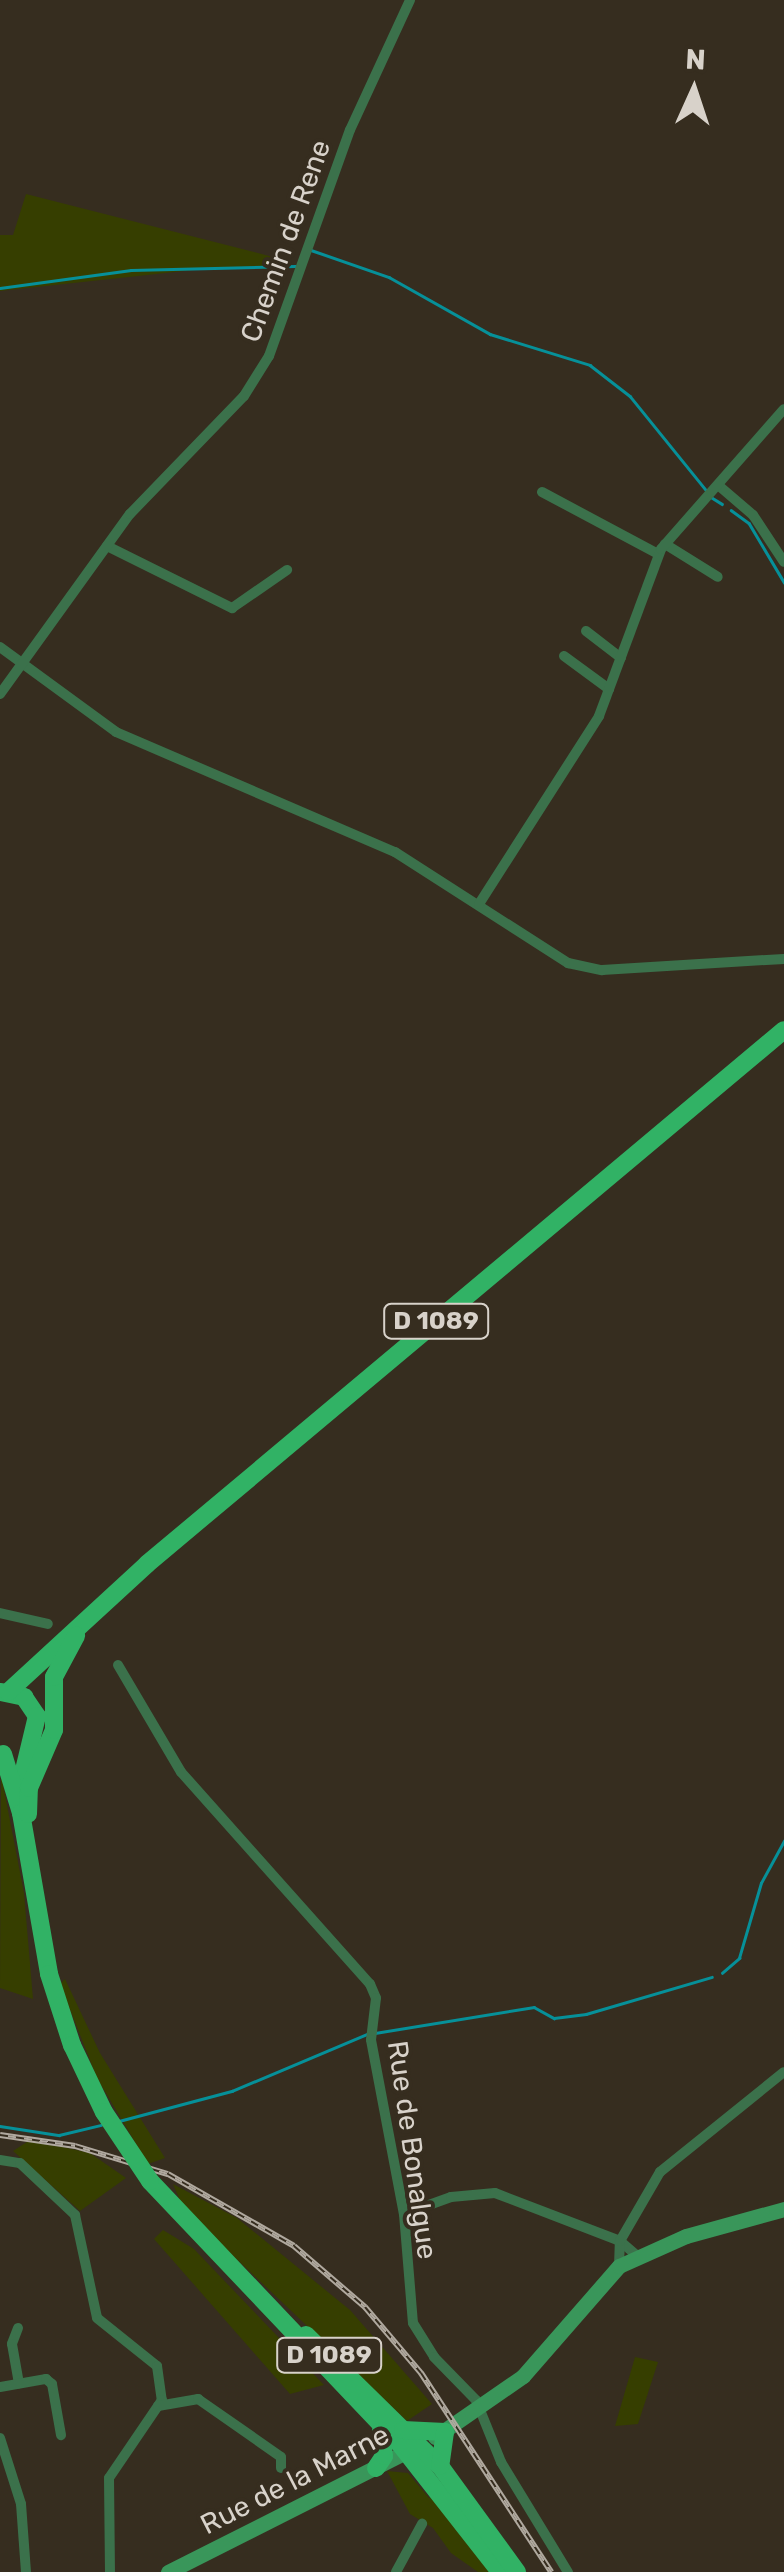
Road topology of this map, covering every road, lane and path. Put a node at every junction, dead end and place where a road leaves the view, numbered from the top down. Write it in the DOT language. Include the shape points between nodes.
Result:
graph roads {
  1 [pos="410,0"];
  2 [pos="784,409"];
  3 [pos="718,485"];
  4 [pos="542,492"];
  5 [pos="107,546"];
  6 [pos="661,549"];
  7 [pos="784,562"];
  8 [pos="287,570"];
  9 [pos="718,577"];
  10 [pos="586,631"];
  11 [pos="0,647"];
  12 [pos="564,656"];
  13 [pos="620,658"];
  14 [pos="22,663"];
  15 [pos="608,690"];
  16 [pos="0,694"];
  17 [pos="479,904"];
  18 [pos="784,959"];
  19 [pos="784,1030"];
  20 [pos="0,1613"];
  21 [pos="90,1614"];
  22 [pos="48,1624"];
  23 [pos="40,1664"];
  24 [pos="118,1665"];
  25 [pos="2,1692"];
  26 [pos="32,1705"];
  27 [pos="25,1748"];
  28 [pos="2,1753"];
  29 [pos="21,1813"];
  30 [pos="27,1854"];
  31 [pos="784,2072"];
  32 [pos="0,2160"];
  33 [pos="784,2210"];
  34 [pos="404,2214"];
  35 [pos="620,2241"];
  36 [pos="636,2256"];
  37 [pos="619,2266"];
  38 [pos="249,2289"];
  39 [pos="18,2328"];
  40 [pos="19,2383"];
  41 [pos="0,2387"];
  42 [pos="360,2400"];
  43 [pos="158,2406"];
  44 [pos="481,2408"];
  45 [pos="403,2430"];
  46 [pos="381,2431"];
  47 [pos="445,2432"];
  48 [pos="61,2434"];
  49 [pos="0,2438"];
  50 [pos="411,2449"];
  51 [pos="381,2465"];
  52 [pos="440,2466"];
  53 [pos="281,2468"];
  54 [pos="418,2471"];
  55 [pos="459,2496"];
  56 [pos="422,2524"];
  57 [pos="26,2572"];
  58 [pos="110,2572"];
  59 [pos="168,2572"];
  60 [pos="398,2572"];
  61 [pos="500,2572"];
  62 [pos="517,2572"];
  63 [pos="568,2572"];
  1 -- 5 [label="street, Chemin de Rene" via="350,130 269,356 244,396 172,465"];
  2 -- 3 [label="street"];
  3 -- 6 [label="street"];
  3 -- 7 [label="street" via="753,515"];
  4 -- 6 [label="street"];
  5 -- 8 [label="street" via="232,608"];
  5 -- 14 [label="street, Chemin de Rene"];
  6 -- 9 [label="street"];
  6 -- 13 [label="street"];
  10 -- 13 [label="street"];
  11 -- 14 [label="street"];
  12 -- 15 [label="street"];
  13 -- 15 [label="street"];
  14 -- 16 [label="street, Chemin de Rene"];
  14 -- 17 [label="street" via="116,732 395,852"];
  15 -- 17 [label="street" via="544,811"];
  17 -- 18 [label="street" via="568,964 602,970"];
  19 -- 21 [label="main road, D 1089"];
  20 -- 22 [label="street"];
  21 -- 23 [label="main road, D 1089"];
  21 -- 30 [label="main road, D 1089" via="54,1677 54,1730 29,1788"];
  23 -- 25 [label="main road, D 1089"];
  23 -- 26 [label="main road"];
  24 -- 34 [label="street, Rue de Bonalgue" via="152,1712 181,1772 370,1984 376,1998 371,2040"];
  25 -- 26 [label="main road"];
  26 -- 27 [label="main road" via="36,1732"];
  27 -- 28 [label="main road"];
  27 -- 29 [label="main road, D 1089"];
  28 -- 29 [label="main road, D 1089"];
  29 -- 30 [label="main road, D 1089"];
  30 -- 38 [label="main road, D 1089, bridge" via="59,2010 104,2112 150,2181"];
  31 -- 35 [label="street" via="678,2153 640,2200"];
  32 -- 43 [label="street" via="20,2164 76,2215 97,2318 155,2362"];
  33 -- 36 [label="main road, Rue de la Marne"];
  34 -- 35 [label="street" via="495,2193"];
  34 -- 44 [label="street, Rue de Bonalgue" via="413,2323"];
  35 -- 36 [label="street"];
  35 -- 37 [label="street"];
  36 -- 37 [label="main road, Rue de la Marne"];
  37 -- 44 [label="main road, Rue de la Marne" via="536,2364"];
  38 -- 42 [label="main road, D 1089"];
  38 -- 45 [label="main road, D 1089"];
  39 -- 40 [label="street" via="12,2344"];
  40 -- 41 [label="street"];
  40 -- 48 [label="street" via="52,2384"];
  42 -- 46 [label="main road, D 1089"];
  42 -- 50 [label="main road, D 1089"];
  43 -- 53 [label="street" via="198,2399 281,2457"];
  43 -- 58 [label="street" via="109,2478"];
  44 -- 47 [label="main road, Rue de la Marne"];
  44 -- 63 [label="street, Rue de Bonalgue" via="501,2462"];
  45 -- 47 [label="main road"];
  45 -- 50 [label="main road, D 1089"];
  46 -- 50 [label="main road, D 1089"];
  46 -- 51 [label="main road"];
  47 -- 50 [label="main road, Rue de la Marne"];
  47 -- 52 [label="main road"];
  49 -- 57 [label="street" via="22,2504"];
  50 -- 51 [label="main road, Rue de la Marne"];
  50 -- 52 [label="main road, D 1089"];
  50 -- 54 [label="main road, D 1089"];
  50 -- 55 [label="main road, D 1089"];
  51 -- 54 [label="main road"];
  51 -- 59 [label="main road, Rue de la Marne"];
  52 -- 55 [label="main road, D 1089"];
  54 -- 61 [label="main road, D 1089"];
  55 -- 62 [label="main road, D 1089"];
  56 -- 60 [label="street"];
}
